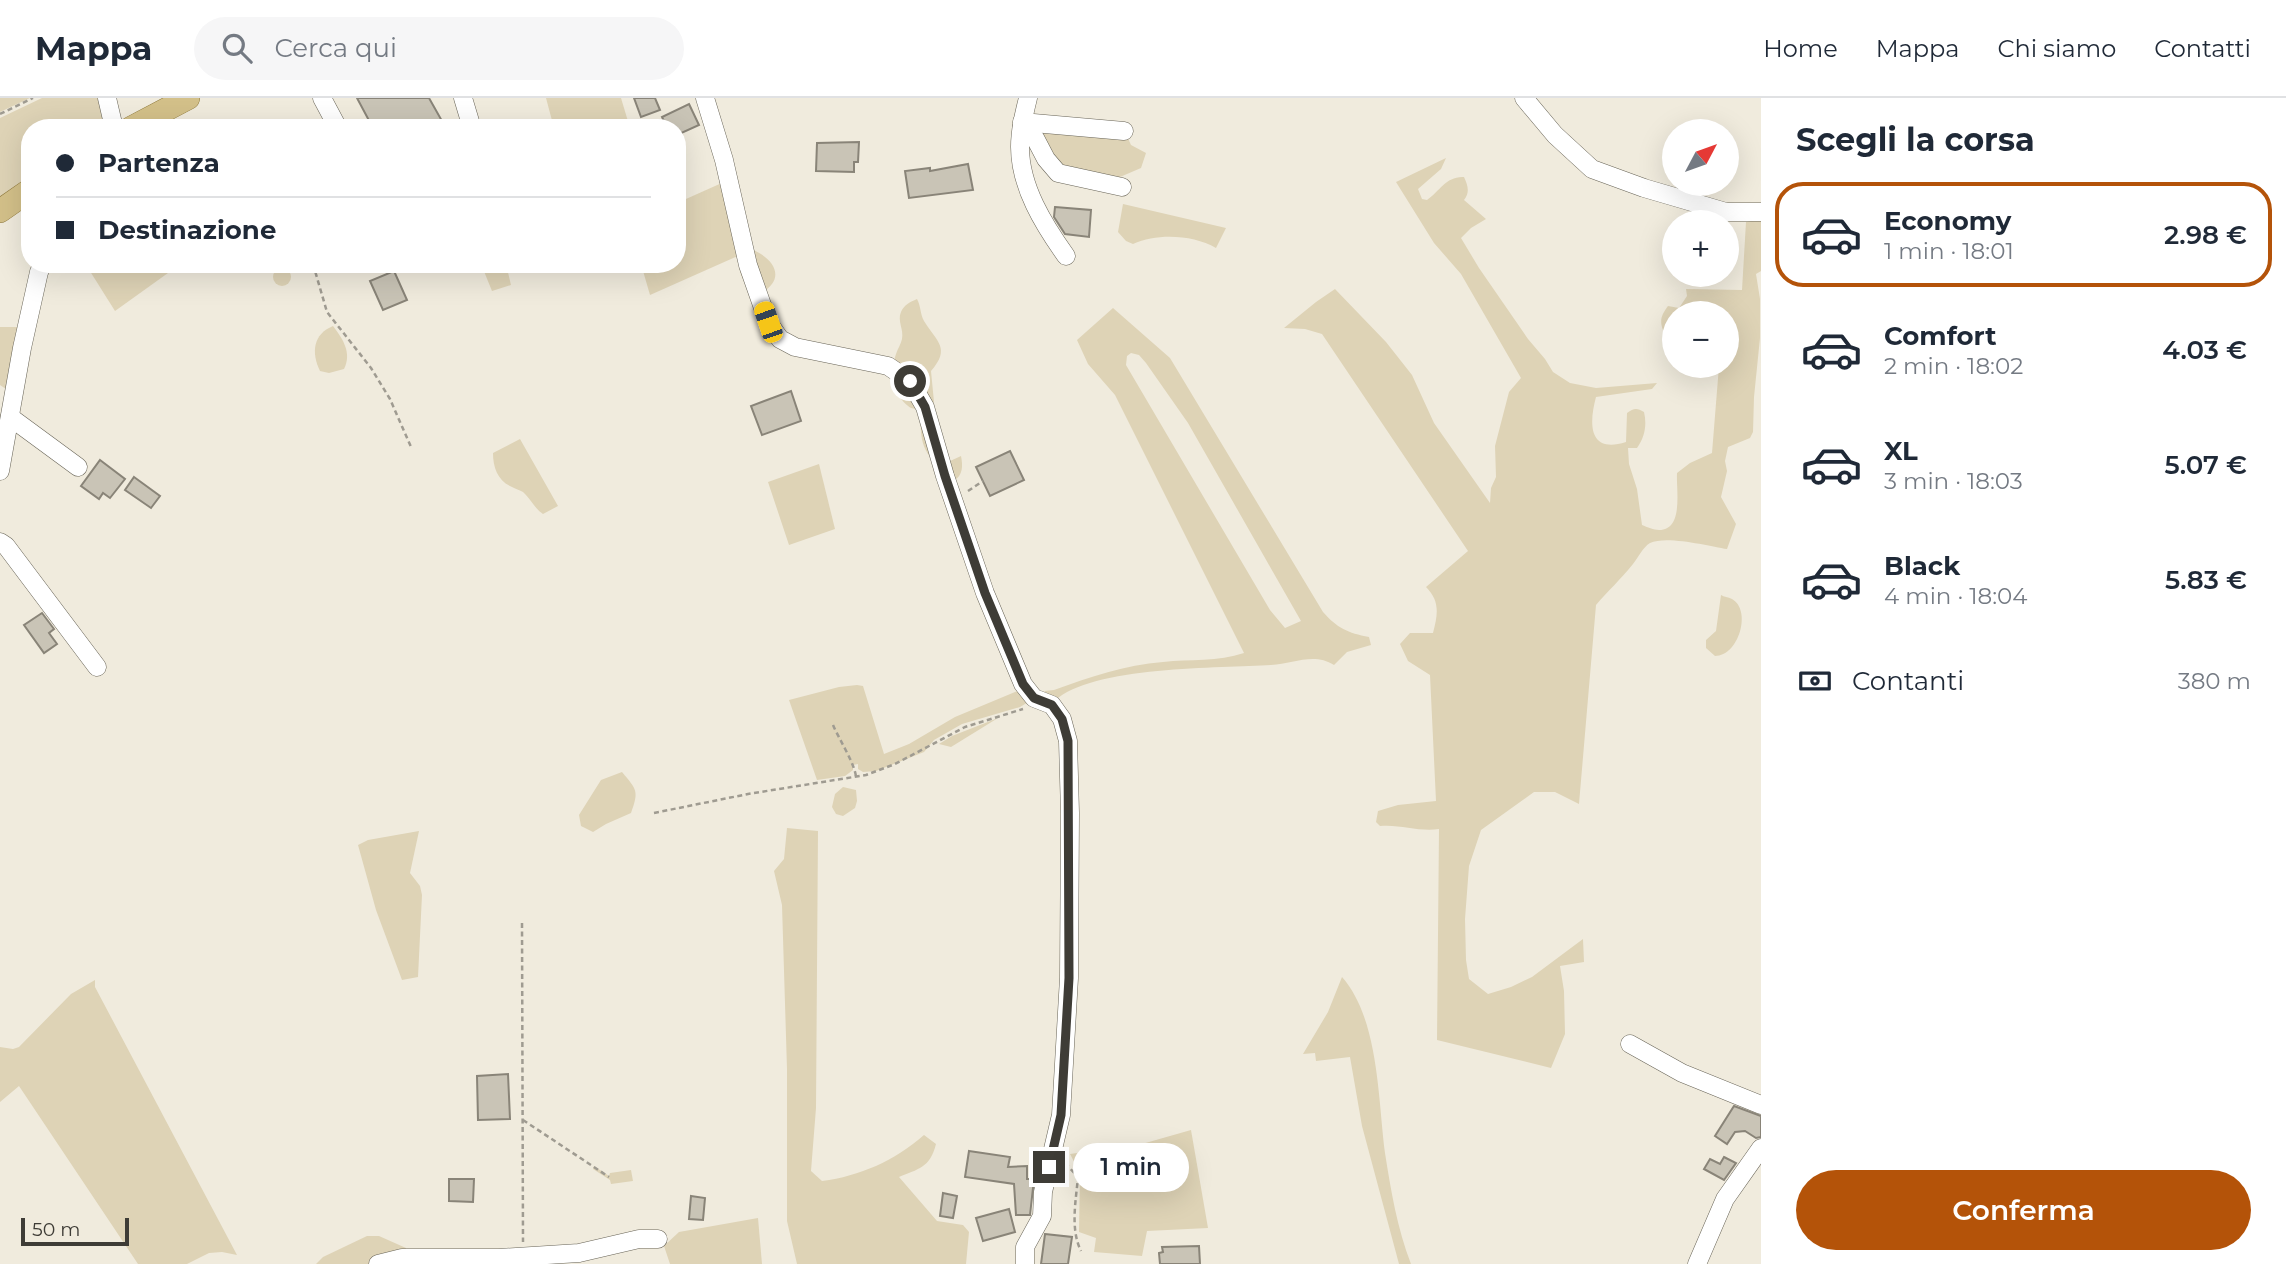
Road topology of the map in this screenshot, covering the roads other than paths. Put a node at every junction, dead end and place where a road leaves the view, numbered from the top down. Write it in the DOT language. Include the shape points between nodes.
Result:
graph roads {
  1 [pos="107,98"];
  2 [pos="322,98"];
  3 [pos="463,98"];
  4 [pos="705,98"];
  5 [pos="1028,98"];
  6 [pos="1524,98"];
  7 [pos="184,101"];
  8 [pos="112,119"];
  9 [pos="149,119"];
  10 [pos="163,119"];
  11 [pos="333,119"];
  12 [pos="469,119"];
  13 [pos="1022,124"];
  14 [pos="1124,131"];
  15 [pos="1122,187"];
  16 [pos="21,196"];
  17 [pos="0,211"];
  18 [pos="1761,212"];
  19 [pos="1066,256"];
  20 [pos="39,273"];
  21 [pos="10,417"];
  22 [pos="78,467"];
  23 [pos="0,471"];
  24 [pos="0,542"];
  25 [pos="97,667"];
  26 [pos="1630,1044"];
  27 [pos="1761,1105"];
  28 [pos="1761,1149"];
  29 [pos="658,1239"];
  30 [pos="378,1264"];
  31 [pos="1025,1264"];
  32 [pos="1697,1264"];
  1 -- 8 [label="street"];
  2 -- 11 [label="street"];
  3 -- 12 [label="street"];
  4 -- 31 [label="street" via="748,265 768,322 780,339 795,347 888,366 910,381 925,407 985,593 1023,684 1037,699 1052,705 1062,719 1068,741 1069,978 1061,1115 1042,1216 1025,1247"];
  5 -- 13 [label="street"];
  6 -- 18 [label="street" via="1592,169 1726,212"];
  7 -- 9 [label="main road"];
  7 -- 10 [label="main road"];
  13 -- 14 [label="street"];
  13 -- 15 [label="street" via="1058,173"];
  13 -- 19 [label="street" via="1020,149 1026,181"];
  16 -- 17 [label="main road"];
  20 -- 21 [label="street"];
  21 -- 22 [label="street"];
  21 -- 23 [label="street"];
  24 -- 25 [label="street"];
  26 -- 27 [label="street" via="1682,1073"];
  28 -- 32 [label="street" via="1725,1199"];
  29 -- 30 [label="street" via="579,1252 402,1258"];
}
